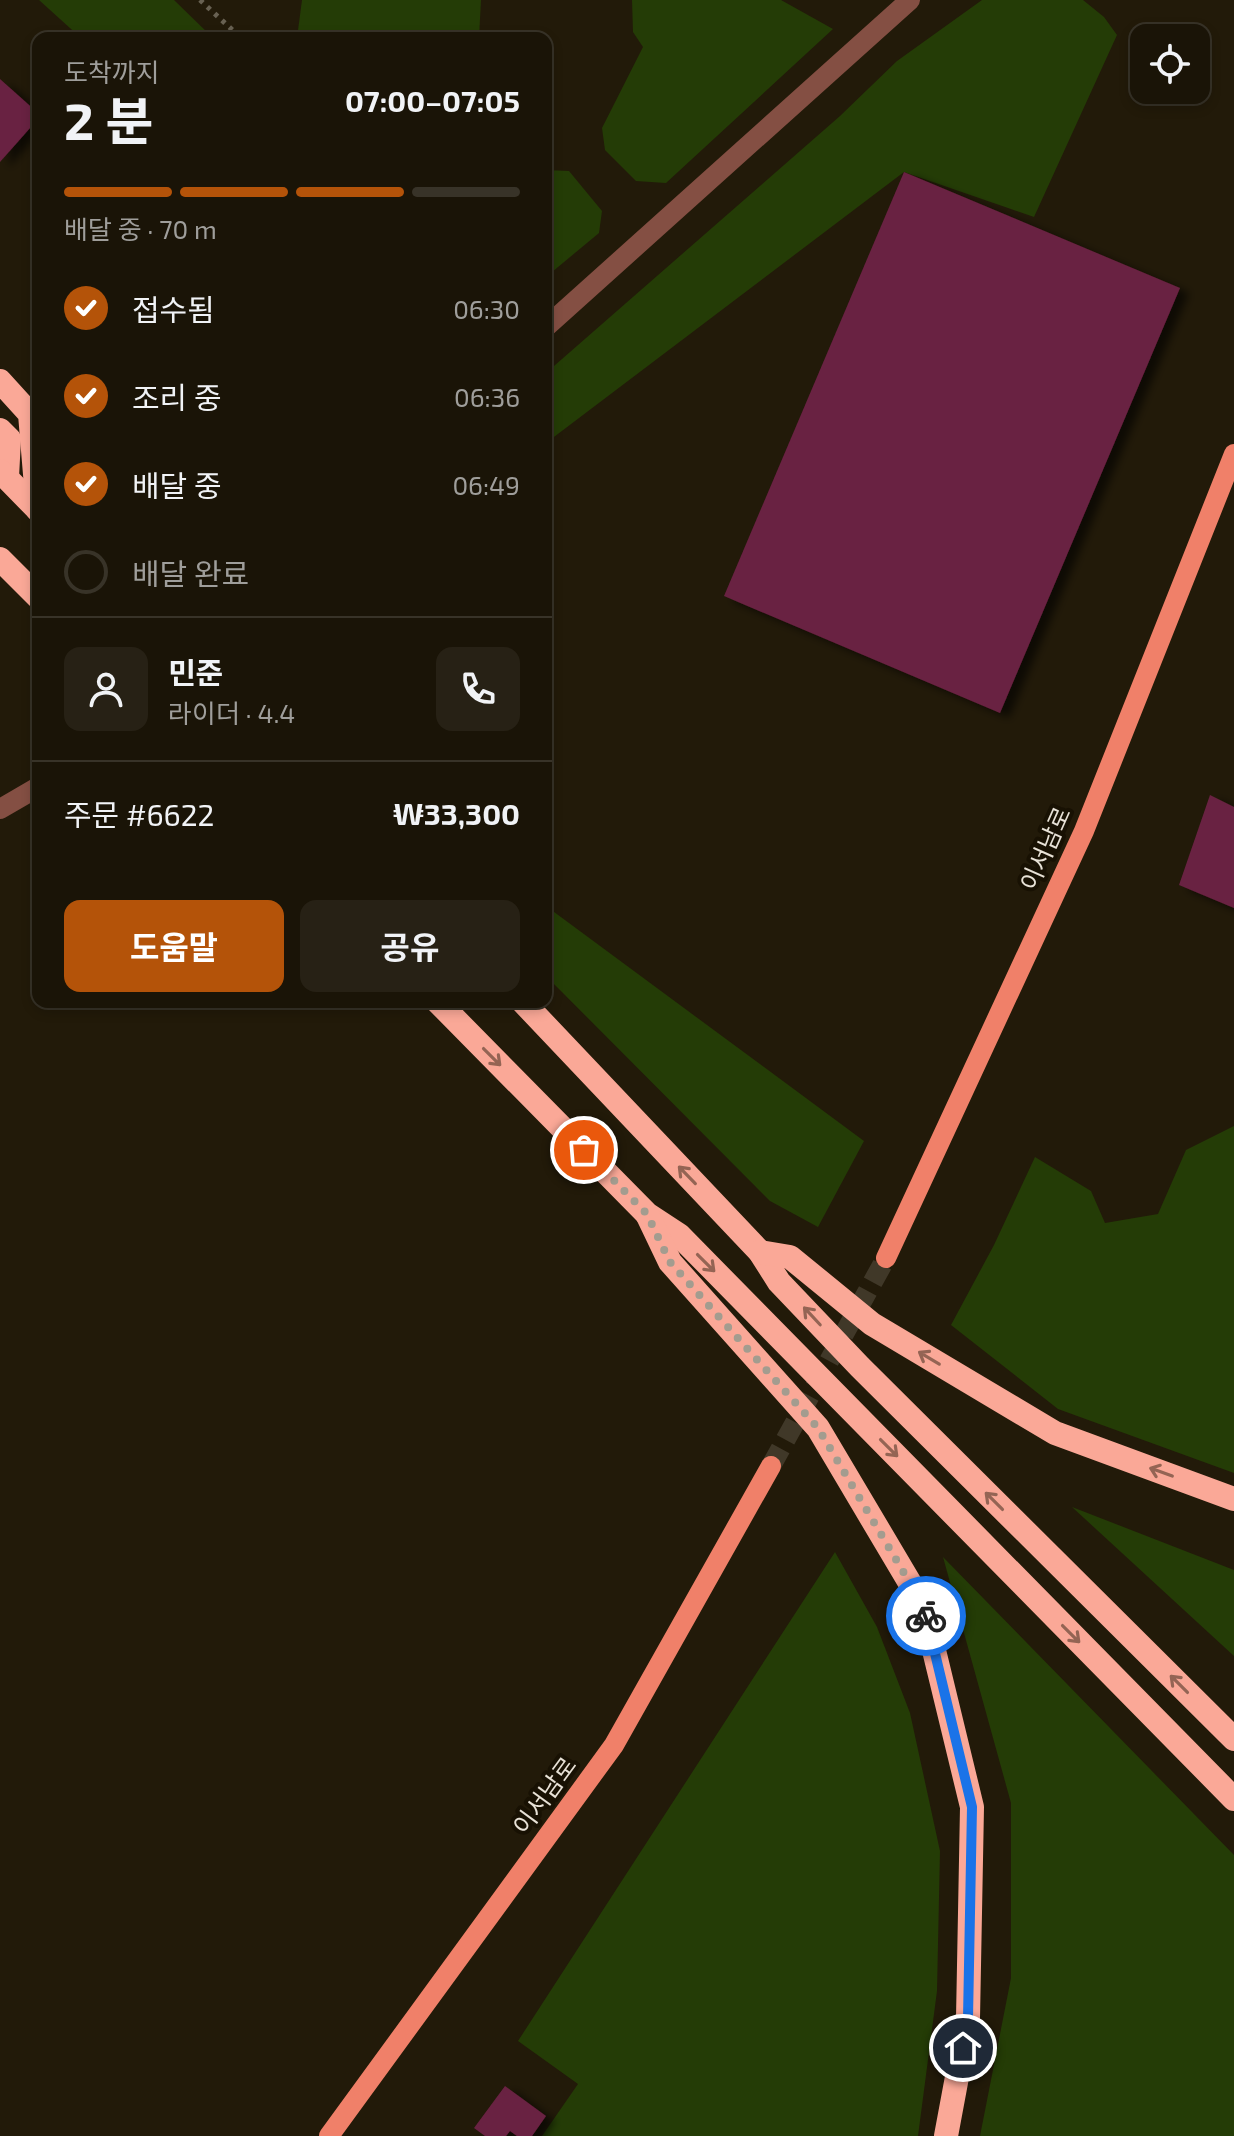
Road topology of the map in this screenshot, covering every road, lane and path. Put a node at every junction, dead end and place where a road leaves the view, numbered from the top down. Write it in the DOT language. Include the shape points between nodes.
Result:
graph roads {
  1 [pos="200,0"];
  2 [pos="910,0"];
  3 [pos="235,32"];
  4 [pos="552,322"];
  5 [pos="0,381"];
  6 [pos="0,430"];
  7 [pos="32,438"];
  8 [pos="1234,454"];
  9 [pos="3,474"];
  10 [pos="32,504"];
  11 [pos="0,559"];
  12 [pos="32,591"];
  13 [pos="32,790"];
  14 [pos="0,809"];
  15 [pos="444,1008"];
  16 [pos="529,1008"];
  17 [pos="647,1214"];
  18 [pos="760,1252"];
  19 [pos="886,1258"];
  20 [pos="771,1466"];
  21 [pos="1234,1499"];
  22 [pos="1234,1739"];
  23 [pos="1234,1799"];
  24 [pos="329,2136"];
  25 [pos="946,2136"];
  1 -- 3 [label="path"];
  2 -- 4 [label="lane"];
  5 -- 7 [label="highway" via="30,414"];
  6 -- 9 [label="highway" via="9,439"];
  8 -- 19 [label="main road, 이서남로" via="1084,831"];
  9 -- 10 [label="highway"];
  11 -- 12 [label="highway"];
  13 -- 14 [label="lane"];
  15 -- 17 [label="highway, one-way"];
  18 -- 16 [label="highway, one-way"];
  17 -- 23 [label="highway, one-way" via="679,1235"];
  17 -- 25 [label="highway" via="670,1262 818,1428 923,1605 972,1807 968,2018"];
  21 -- 18 [label="highway, one-way" via="1055,1433 872,1324 790,1257"];
  22 -- 18 [label="highway, one-way" via="860,1367 779,1282"];
  20 -- 24 [label="main road, 이서남로" via="614,1745"];
}
